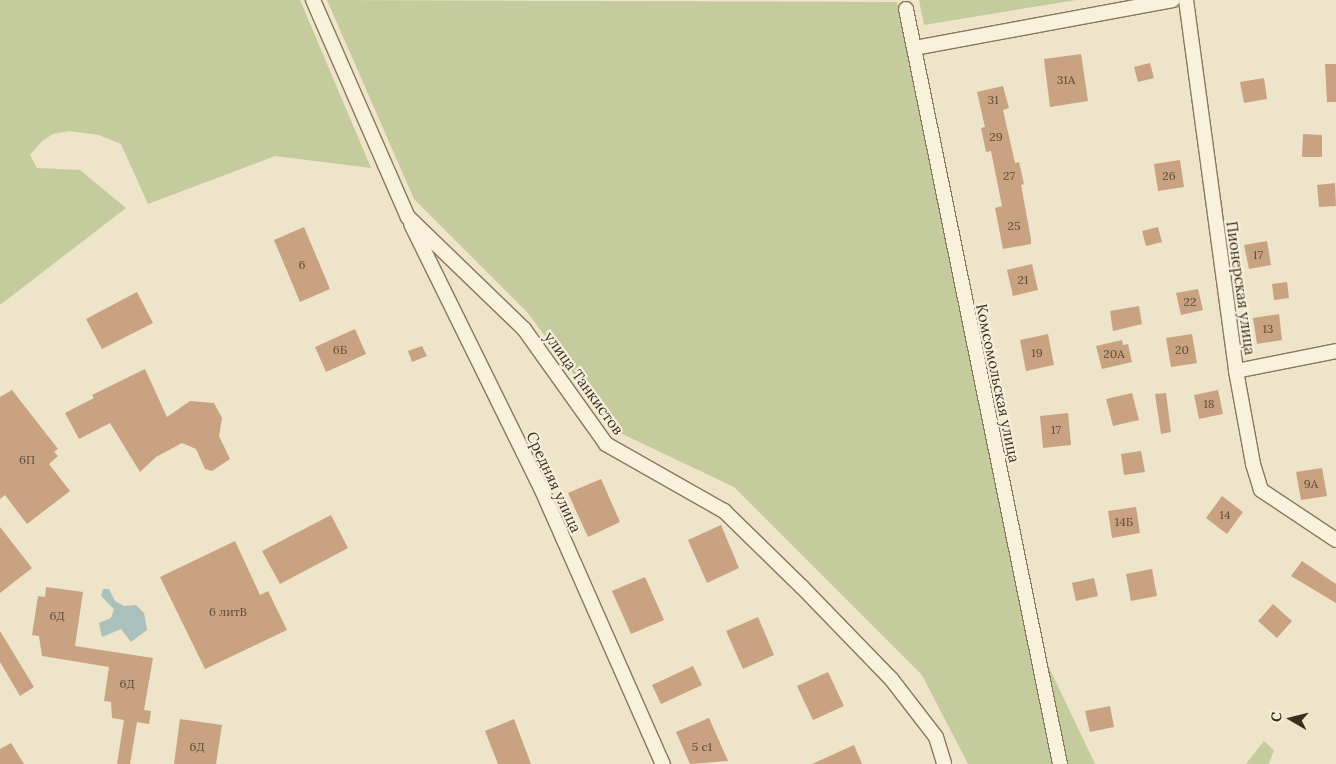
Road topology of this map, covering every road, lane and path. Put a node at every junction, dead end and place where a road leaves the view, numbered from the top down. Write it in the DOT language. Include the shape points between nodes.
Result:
graph roads {
  1 [pos="313,0"];
  2 [pos="1173,0"];
  3 [pos="1186,0"];
  4 [pos="906,9"];
  5 [pos="914,48"];
  6 [pos="408,217"];
  7 [pos="1336,351"];
  8 [pos="1236,370"];
  9 [pos="1336,540"];
  10 [pos="663,764"];
  11 [pos="944,764"];
  12 [pos="1060,764"];
  1 -- 6 [label="street, улица Танкистов"];
  2 -- 5 [label="street"];
  3 -- 8 [label="street, Пионерская улица"];
  4 -- 5 [label="street, Комсомольская улица"];
  5 -- 12 [label="street, Комсомольская улица"];
  6 -- 10 [label="street, Средняя улица" via="540,488"];
  6 -- 11 [label="street, улица Танкистов" via="524,329 606,444 724,511 802,586 892,680 936,737"];
  7 -- 8 [label="street"];
  8 -- 9 [label="street, Пионерская улица" via="1261,490"];
}
